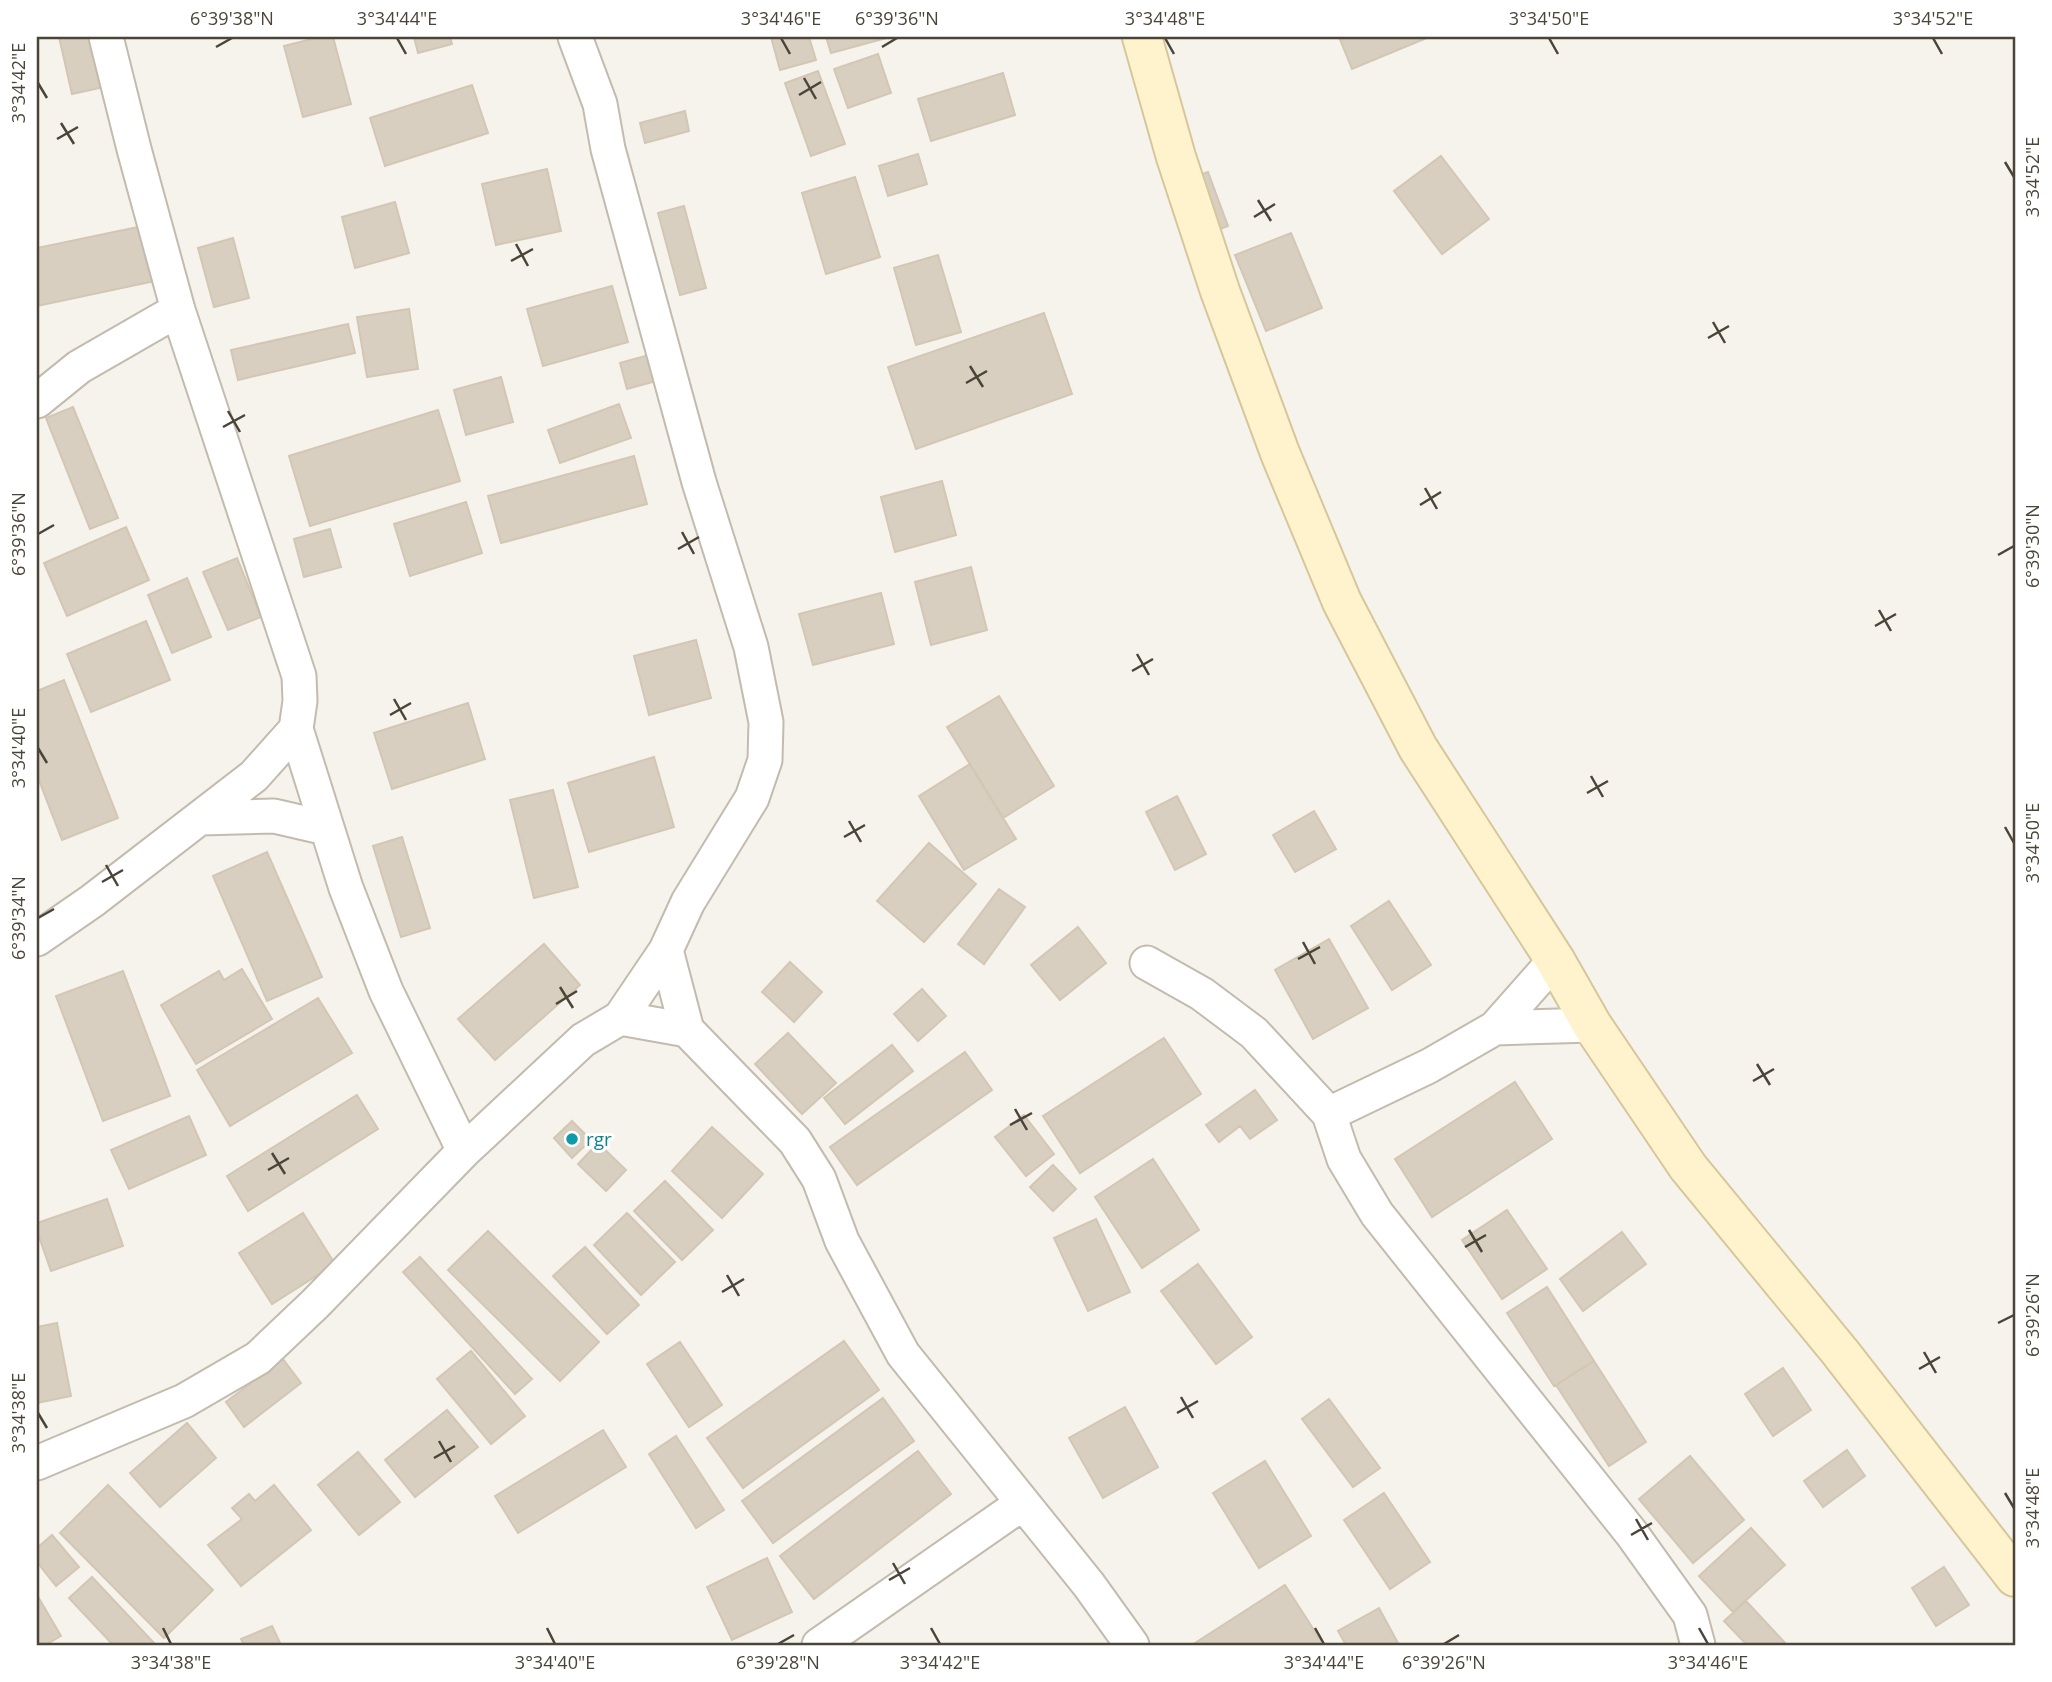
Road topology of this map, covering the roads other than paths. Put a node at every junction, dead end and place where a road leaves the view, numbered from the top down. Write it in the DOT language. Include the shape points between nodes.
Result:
graph roads {
  1 [pos="106,37"];
  2 [pos="575,37"];
  3 [pos="1142,37"];
  4 [pos="178,310"];
  5 [pos="37,401"];
  6 [pos="296,729"];
  7 [pos="201,818"];
  8 [pos="326,828"];
  9 [pos="37,940"];
  10 [pos="666,950"];
  11 [pos="1555,960"];
  12 [pos="1147,963"];
  13 [pos="621,1018"];
  14 [pos="1592,1025"];
  15 [pos="1495,1028"];
  16 [pos="687,1030"];
  17 [pos="1329,1114"];
  18 [pos="464,1152"];
  19 [pos="37,1463"];
  20 [pos="1023,1503"];
  21 [pos="2015,1577"];
  22 [pos="819,1645"];
  23 [pos="1132,1645"];
  24 [pos="1698,1645"];
  1 -- 4 [label="street"];
  2 -- 10 [label="street" via="600,104 608,149 699,482 751,647 765,722 765,760 752,798 688,902"];
  3 -- 11 [label="street" via="1220,291 1342,602 1418,748"];
  4 -- 5 [label="street" via="79,367"];
  4 -- 6 [label="street" via="299,676"];
  6 -- 7 [label="street" via="254,776"];
  6 -- 8 [label="street"];
  7 -- 8 [label="street" via="274,816"];
  7 -- 9 [label="street"];
  8 -- 18 [label="street" via="386,991"];
  10 -- 13 [label="street"];
  10 -- 16 [label="street"];
  11 -- 14 [label="street"];
  11 -- 15 [label="street"];
  12 -- 17 [label="street" via="1202,994 1254,1033"];
  13 -- 16 [label="street"];
  13 -- 18 [label="street" via="583,1040"];
  14 -- 15 [label="street"];
  14 -- 21 [label="street" via="1688,1167"];
  15 -- 17 [label="street"];
  16 -- 20 [label="street" via="795,1141 819,1179 842,1241 903,1354"];
  17 -- 24 [label="street" via="1344,1159 1377,1214 1632,1534 1690,1615"];
  18 -- 19 [label="street" via="258,1358 184,1401"];
  20 -- 22 [label="street"];
  20 -- 23 [label="street"];
}
